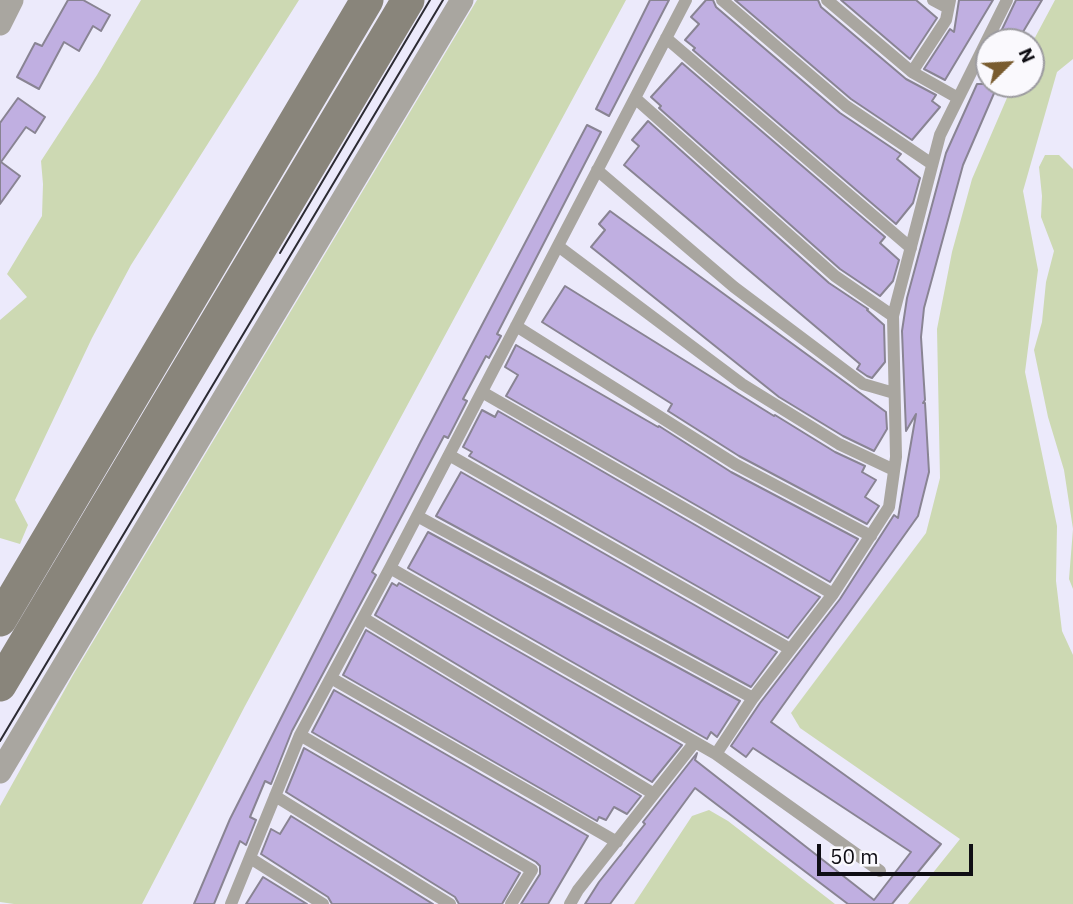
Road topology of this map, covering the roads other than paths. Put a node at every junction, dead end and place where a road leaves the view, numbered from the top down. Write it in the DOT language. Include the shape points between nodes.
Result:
graph roads {
  1 [pos="12,0"];
  2 [pos="367,0"];
  3 [pos="408,0"];
  4 [pos="462,0"];
  5 [pos="686,0"];
  6 [pos="722,0"];
  7 [pos="827,0"];
  8 [pos="933,0"];
  9 [pos="1007,0"];
  10 [pos="949,4"];
  11 [pos="0,24"];
  12 [pos="666,38"];
  13 [pos="912,72"];
  14 [pos="635,98"];
  15 [pos="958,98"];
  16 [pos="932,164"];
  17 [pos="597,170"];
  18 [pos="558,246"];
  19 [pos="911,248"];
  20 [pos="893,316"];
  21 [pos="516,326"];
  22 [pos="482,392"];
  23 [pos="894,393"];
  24 [pos="449,455"];
  25 [pos="894,470"];
  26 [pos="417,516"];
  27 [pos="871,536"];
  28 [pos="390,568"];
  29 [pos="833,594"];
  30 [pos="363,618"];
  31 [pos="0,620"];
  32 [pos="790,649"];
  33 [pos="331,678"];
  34 [pos="0,685"];
  35 [pos="753,698"];
  36 [pos="300,735"];
  37 [pos="695,742"];
  38 [pos="716,754"];
  39 [pos="0,772"];
  40 [pos="654,794"];
  41 [pos="275,796"];
  42 [pos="617,842"];
  43 [pos="250,858"];
  44 [pos="880,871"];
  45 [pos="231,904"];
  46 [pos="323,904"];
  47 [pos="450,904"];
  48 [pos="510,904"];
  49 [pos="570,904"];
  1 -- 11 [label="street"];
  2 -- 31 [label="main road"];
  3 -- 34 [label="main road"];
  4 -- 39 [label="street"];
  5 -- 12 [label="lane"];
  6 -- 16 [label="lane" via="846,106"];
  7 -- 13 [label="lane"];
  8 -- 10 [label="lane"];
  9 -- 15 [label="lane"];
  10 -- 13 [label="lane" via="947,20"];
  12 -- 14 [label="lane"];
  12 -- 19 [label="lane"];
  13 -- 15 [label="lane"];
  14 -- 17 [label="lane"];
  14 -- 20 [label="lane" via="835,276"];
  15 -- 16 [label="lane"];
  16 -- 19 [label="lane"];
  17 -- 18 [label="lane"];
  17 -- 23 [label="lane" via="734,287 831,360 863,384"];
  18 -- 21 [label="lane"];
  18 -- 25 [label="lane" via="742,384 839,444"];
  19 -- 20 [label="lane"];
  20 -- 23 [label="lane"];
  21 -- 22 [label="lane"];
  21 -- 27 [label="lane" via="735,464"];
  22 -- 24 [label="lane"];
  22 -- 29 [label="lane"];
  23 -- 25 [label="lane"];
  24 -- 26 [label="lane"];
  24 -- 32 [label="lane"];
  25 -- 27 [label="lane" via="889,507"];
  26 -- 28 [label="lane"];
  26 -- 35 [label="lane"];
  27 -- 29 [label="lane"];
  28 -- 30 [label="lane"];
  28 -- 37 [label="lane"];
  29 -- 32 [label="lane"];
  30 -- 33 [label="lane"];
  30 -- 40 [label="lane"];
  32 -- 35 [label="lane"];
  33 -- 36 [label="lane"];
  33 -- 42 [label="lane"];
  35 -- 38 [label="lane"];
  36 -- 41 [label="lane"];
  36 -- 48 [label="lane" via="532,870"];
  37 -- 38 [label="lane"];
  37 -- 40 [label="lane"];
  38 -- 44 [label="lane"];
  40 -- 42 [label="lane"];
  41 -- 43 [label="lane"];
  41 -- 47 [label="lane"];
  42 -- 49 [label="lane"];
  43 -- 45 [label="lane"];
  43 -- 46 [label="lane"];
}
